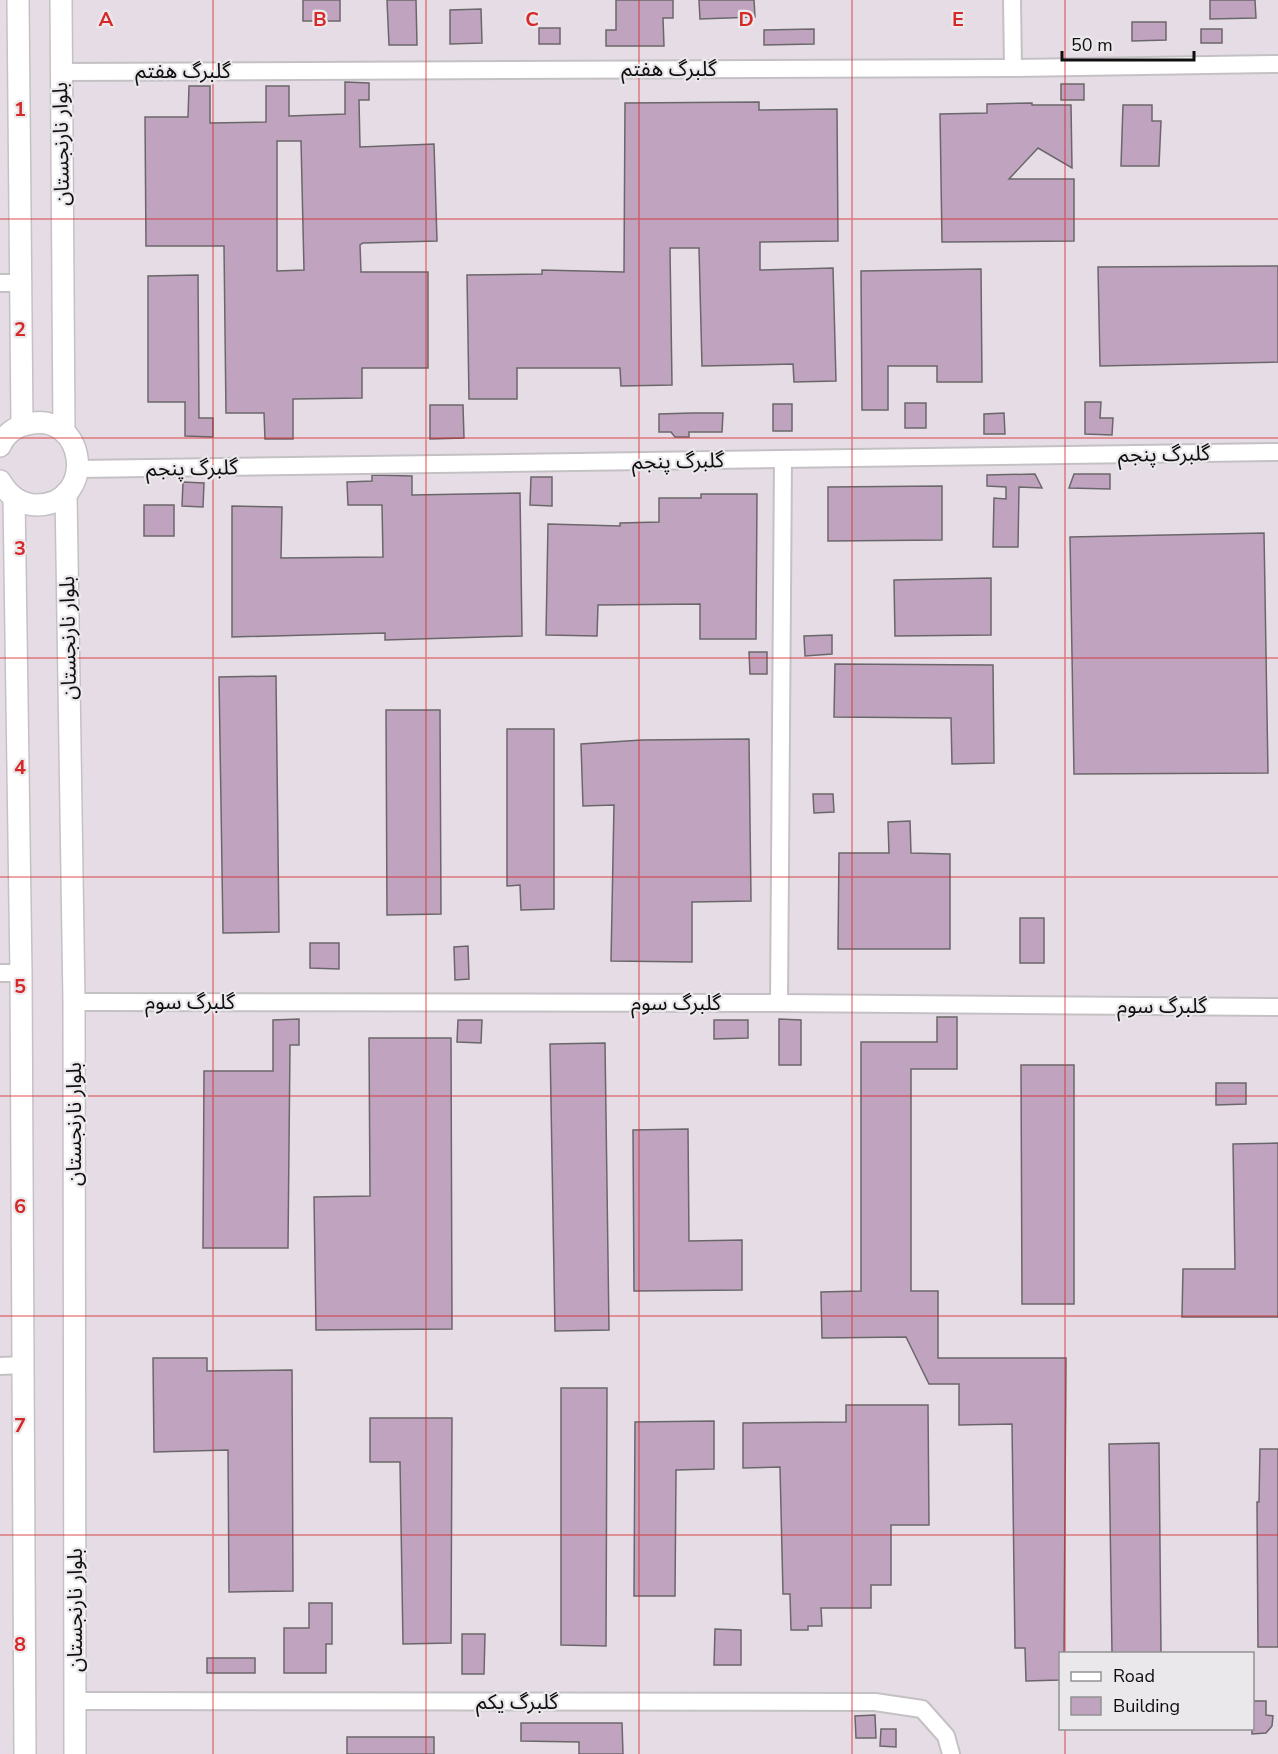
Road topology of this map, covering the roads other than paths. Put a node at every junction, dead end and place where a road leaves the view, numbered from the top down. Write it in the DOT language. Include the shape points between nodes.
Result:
graph roads {
  1 [pos="18,0"];
  2 [pos="61,0"];
  3 [pos="1012,0"];
  4 [pos="1278,64"];
  5 [pos="1013,68"];
  6 [pos="61,72"];
  7 [pos="10,283"];
  8 [pos="22,425"];
  9 [pos="64,432"];
  10 [pos="0,446"];
  11 [pos="1278,452"];
  12 [pos="783,459"];
  13 [pos="78,469"];
  14 [pos="0,481"];
  15 [pos="66,493"];
  16 [pos="14,498"];
  17 [pos="7,586"];
  18 [pos="0,973"];
  19 [pos="21,973"];
  20 [pos="74,1002"];
  21 [pos="779,1003"];
  22 [pos="1278,1007"];
  23 [pos="24,1365"];
  24 [pos="0,1366"];
  25 [pos="75,1701"];
  26 [pos="25,1754"];
  27 [pos="75,1754"];
  28 [pos="951,1754"];
  1 -- 7 [label="street, بلوار نارنجستان"];
  2 -- 6 [label="street, بلوار نارنجستان"];
  3 -- 5 [label="street"];
  4 -- 5 [label="street, گلبرگ هفتم"];
  5 -- 6 [label="street, گلبرگ هفتم"];
  6 -- 9 [label="street, بلوار نارنجستان"];
  7 -- 8 [label="street, بلوار نارنجستان"];
  8 -- 9 [label="street" via="44,423"];
  8 -- 10 [label="street" via="11,431"];
  9 -- 13 [label="street, بلوار نارنجستان" via="78,455"];
  11 -- 12 [label="street, گلبرگ پنجم"];
  12 -- 13 [label="street, گلبرگ پنجم"];
  12 -- 21 [label="street"];
  13 -- 15 [label="street, بلوار نارنجستان"];
  14 -- 16 [label="street"];
  15 -- 16 [label="street" via="46,504 35,505"];
  15 -- 20 [label="street, بلوار نارنجستان"];
  16 -- 17 [label="street"];
  17 -- 19 [label="street"];
  18 -- 19 [label="street"];
  19 -- 23 [label="street"];
  20 -- 21 [label="street, گلبرگ سوم"];
  20 -- 25 [label="street, بلوار نارنجستان"];
  21 -- 22 [label="street, گلبرگ سوم"];
  23 -- 24 [label="street"];
  23 -- 26 [label="street"];
  25 -- 27 [label="street, بلوار نارنجستان"];
  25 -- 28 [label="street, گلبرگ یکم" via="875,1702 922,1709 946,1736"];
}
